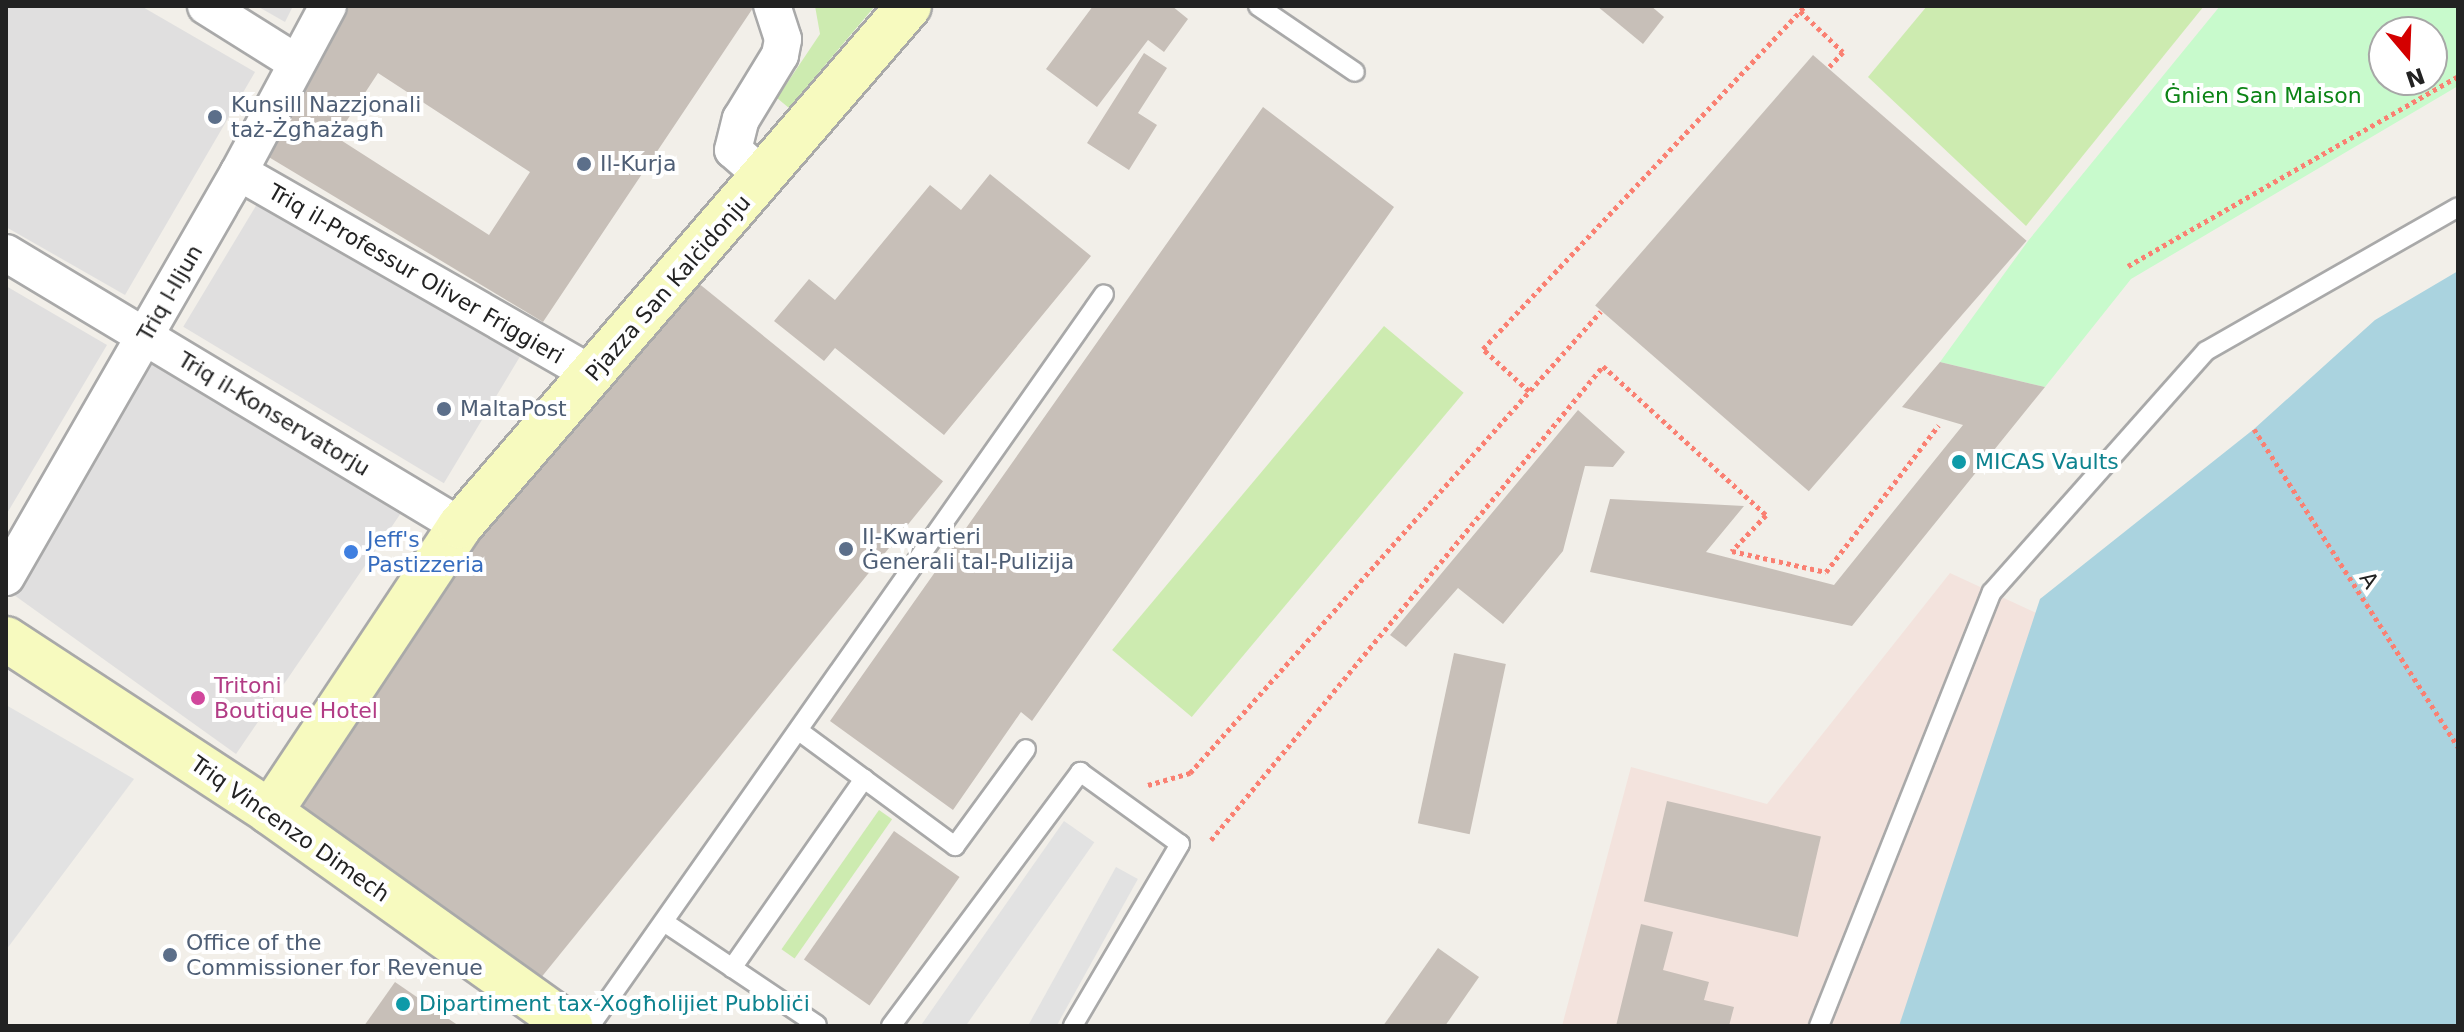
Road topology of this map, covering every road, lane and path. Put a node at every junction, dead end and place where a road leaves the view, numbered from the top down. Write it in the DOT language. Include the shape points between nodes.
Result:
graph roads {
  1 [pos="206,6"];
  2 [pos="328,6"];
  3 [pos="772,6"];
  4 [pos="909,6"];
  5 [pos="1258,6"];
  6 [pos="1802,8"];
  7 [pos="297,63"];
  8 [pos="1828,68"];
  9 [pos="1355,72"];
  10 [pos="2458,76"];
  11 [pos="239,172"];
  12 [pos="764,177"];
  13 [pos="2458,207"];
  14 [pos="6,253"];
  15 [pos="2128,266"];
  16 [pos="1104,294"];
  17 [pos="1601,311"];
  18 [pos="145,337"];
  19 [pos="593,375"];
  20 [pos="1529,391"];
  21 [pos="1939,425"];
  22 [pos="2254,429"];
  23 [pos="460,526"];
  24 [pos="6,577"];
  25 [pos="6,639"];
  26 [pos="799,731"];
  27 [pos="2458,747"];
  28 [pos="1026,749"];
  29 [pos="864,779"];
  30 [pos="1152,780"];
  31 [pos="270,812"];
  32 [pos="1209,843"];
  33 [pos="664,922"];
  34 [pos="732,968"];
  35 [pos="817,1025"];
  36 [pos="570,1026"];
  37 [pos="590,1026"];
  38 [pos="891,1026"];
  39 [pos="1073,1026"];
  40 [pos="1819,1026"];
  1 -- 7 [label="street"];
  2 -- 7 [label="street, Triq l-Iljun"];
  3 -- 12 [label="street" via="783,39 780,55 741,119 733,150"];
  4 -- 12 [label="street, Pjazza San Kalċidonju"];
  5 -- 9 [label="lane"];
  6 -- 8 [label="path" via="1843,52"];
  6 -- 20 [label="path" via="1483,349"];
  7 -- 11 [label="street, Triq l-Iljun"];
  10 -- 15 [label="path"];
  11 -- 18 [label="street, Triq l-Iljun"];
  11 -- 19 [label="street, Triq il-Professur Oliver Friggieri"];
  12 -- 19 [label="street, Pjazza San Kalċidonju"];
  13 -- 40 [label="lane" via="2206,351 1992,592"];
  14 -- 18 [label="street, Triq il-Konservatorju"];
  16 -- 26 [label="lane"];
  17 -- 20 [label="path"];
  18 -- 23 [label="street, Triq il-Konservatorju"];
  18 -- 24 [label="street, Triq l-Iljun"];
  19 -- 23 [label="street, Pjazza San Kalċidonju"];
  20 -- 30 [label="path" via="1190,773"];
  21 -- 32 [label="path" via="1826,572 1732,551 1766,515 1603,366"];
  22 -- 27 [label="path, A"];
  23 -- 31 [label="street, Pjazza San Kalċidonju"];
  25 -- 31 [label="street, Triq Vincenzo Dimech"];
  26 -- 29 [label="lane"];
  26 -- 33 [label="lane"];
  28 -- 29 [label="lane" via="955,846"];
  29 -- 34 [label="lane"];
  31 -- 36 [label="street, Triq Vincenzo Dimech"];
  33 -- 34 [label="lane"];
  33 -- 37 [label="lane"];
  34 -- 35 [label="lane"];
  38 -- 39 [label="lane" via="1080,772 1180,844"];
}
